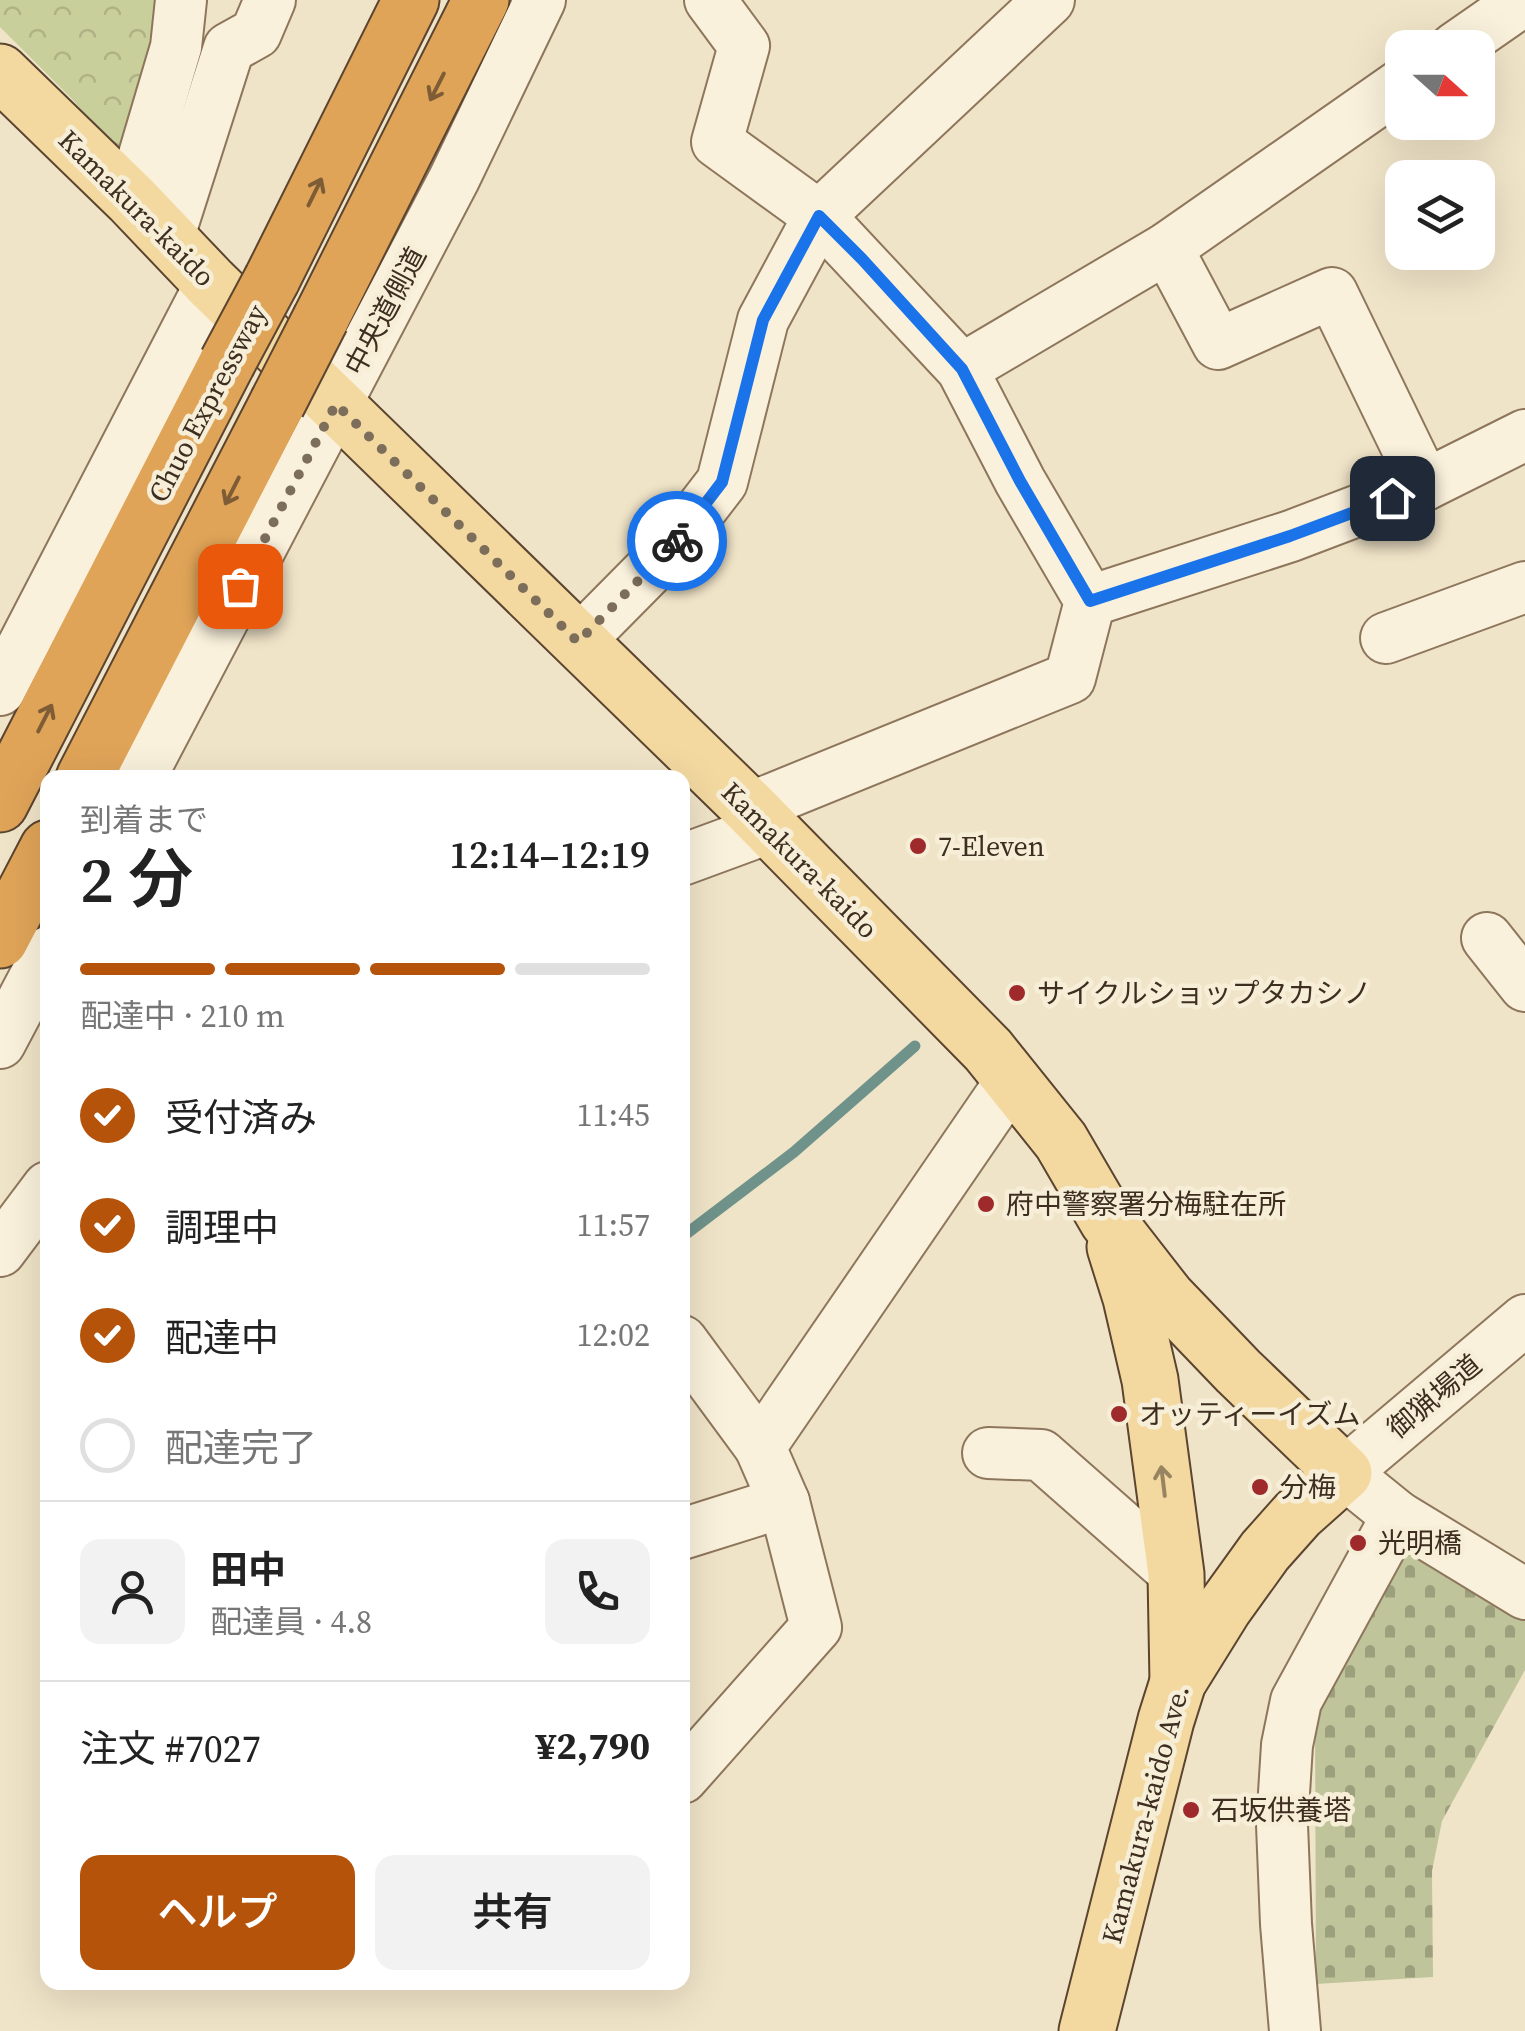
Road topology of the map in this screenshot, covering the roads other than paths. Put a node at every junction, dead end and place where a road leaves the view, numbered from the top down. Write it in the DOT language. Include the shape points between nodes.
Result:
graph roads {
  1 [pos="182,0"];
  2 [pos="270,0"];
  3 [pos="411,0"];
  4 [pos="481,0"];
  5 [pos="540,0"];
  6 [pos="710,0"];
  7 [pos="1049,0"];
  8 [pos="1524,0"];
  9 [pos="1482,30"];
  10 [pos="0,72"];
  11 [pos="1385,96"];
  12 [pos="131,199"];
  13 [pos="819,216"];
  14 [pos="168,239"];
  15 [pos="1166,248"];
  16 [pos="211,283"];
  17 [pos="962,369"];
  18 [pos="336,404"];
  19 [pos="1525,435"];
  20 [pos="1425,485"];
  21 [pos="1525,587"];
  22 [pos="1090,601"];
  23 [pos="1386,638"];
  24 [pos="578,642"];
  25 [pos="0,690"];
  26 [pos="88,770"];
  27 [pos="144,770"];
  28 [pos="0,804"];
  29 [pos="760,818"];
  30 [pos="690,856"];
  31 [pos="40,863"];
  32 [pos="1486,938"];
  33 [pos="0,940"];
  34 [pos="40,967"];
  35 [pos="1525,986"];
  36 [pos="0,1042"];
  37 [pos="1013,1078"];
  38 [pos="40,1198"];
  39 [pos="1107,1220"];
  40 [pos="0,1251"];
  41 [pos="1525,1320"];
  42 [pos="690,1352"];
  43 [pos="760,1446"];
  44 [pos="988,1453"];
  45 [pos="1344,1473"];
  46 [pos="784,1502"];
  47 [pos="1398,1516"];
  48 [pos="690,1531"];
  49 [pos="1176,1574"];
  50 [pos="1525,1594"];
  51 [pos="1178,1682"];
  52 [pos="690,1769"];
  53 [pos="1086,2031"];
  54 [pos="1295,2031"];
  1 -- 12 [label="street" via="176,47"];
  2 -- 14 [label="street" via="256,32 229,48"];
  28 -- 3 [label="highway, Chuo Expressway, one-way, bridge"];
  4 -- 26 [label="highway, one-way, bridge"];
  5 -- 18 [label="street, 中央道側道"];
  6 -- 13 [label="street" via="744,46 717,142"];
  7 -- 13 [label="street"];
  8 -- 9 [label="street"];
  10 -- 12 [label="main road, Kamakura-kaido"];
  11 -- 15 [label="street"];
  12 -- 14 [label="main road, Kamakura-kaido"];
  13 -- 17 [label="street"];
  13 -- 24 [label="street" via="763,320 722,482 672,547"];
  14 -- 16 [label="main road, Kamakura-kaido"];
  15 -- 17 [label="street"];
  15 -- 20 [label="street" via="1218,344 1332,293"];
  16 -- 18 [label="main road, Kamakura-kaido"];
  16 -- 25 [label="street"];
  17 -- 22 [label="street"];
  18 -- 24 [label="main road, Kamakura-kaido"];
  18 -- 27 [label="street, 中央道側道"];
  19 -- 20 [label="street"];
  20 -- 22 [label="street"];
  21 -- 23 [label="street"];
  22 -- 29 [label="street" via="1070,678"];
  24 -- 29 [label="main road, Kamakura-kaido"];
  29 -- 30 [label="street"];
  29 -- 37 [label="main road, Kamakura-kaido"];
  31 -- 33 [label="highway"];
  32 -- 35 [label="street"];
  34 -- 36 [label="street"];
  37 -- 39 [label="main road, Kamakura-kaido" via="1061,1141"];
  37 -- 43 [label="street"];
  38 -- 40 [label="street"];
  39 -- 45 [label="main road, Kamakura-kaido" via="1167,1297"];
  49 -- 39 [label="main road, one-way" via="1150,1380"];
  41 -- 45 [label="street, 御猟場道"];
  42 -- 43 [label="street"];
  43 -- 46 [label="street"];
  44 -- 49 [label="street" via="1041,1455"];
  45 -- 47 [label="street"];
  45 -- 51 [label="main road, Kamakura-kaido Ave." via="1265,1551"];
  46 -- 48 [label="street"];
  46 -- 52 [label="street" via="816,1627"];
  47 -- 50 [label="street"];
  47 -- 54 [label="street" via="1296,1701 1287,1745 1283,1845"];
  49 -- 51 [label="main road"];
  51 -- 53 [label="main road, Kamakura-kaido Ave."];
}
